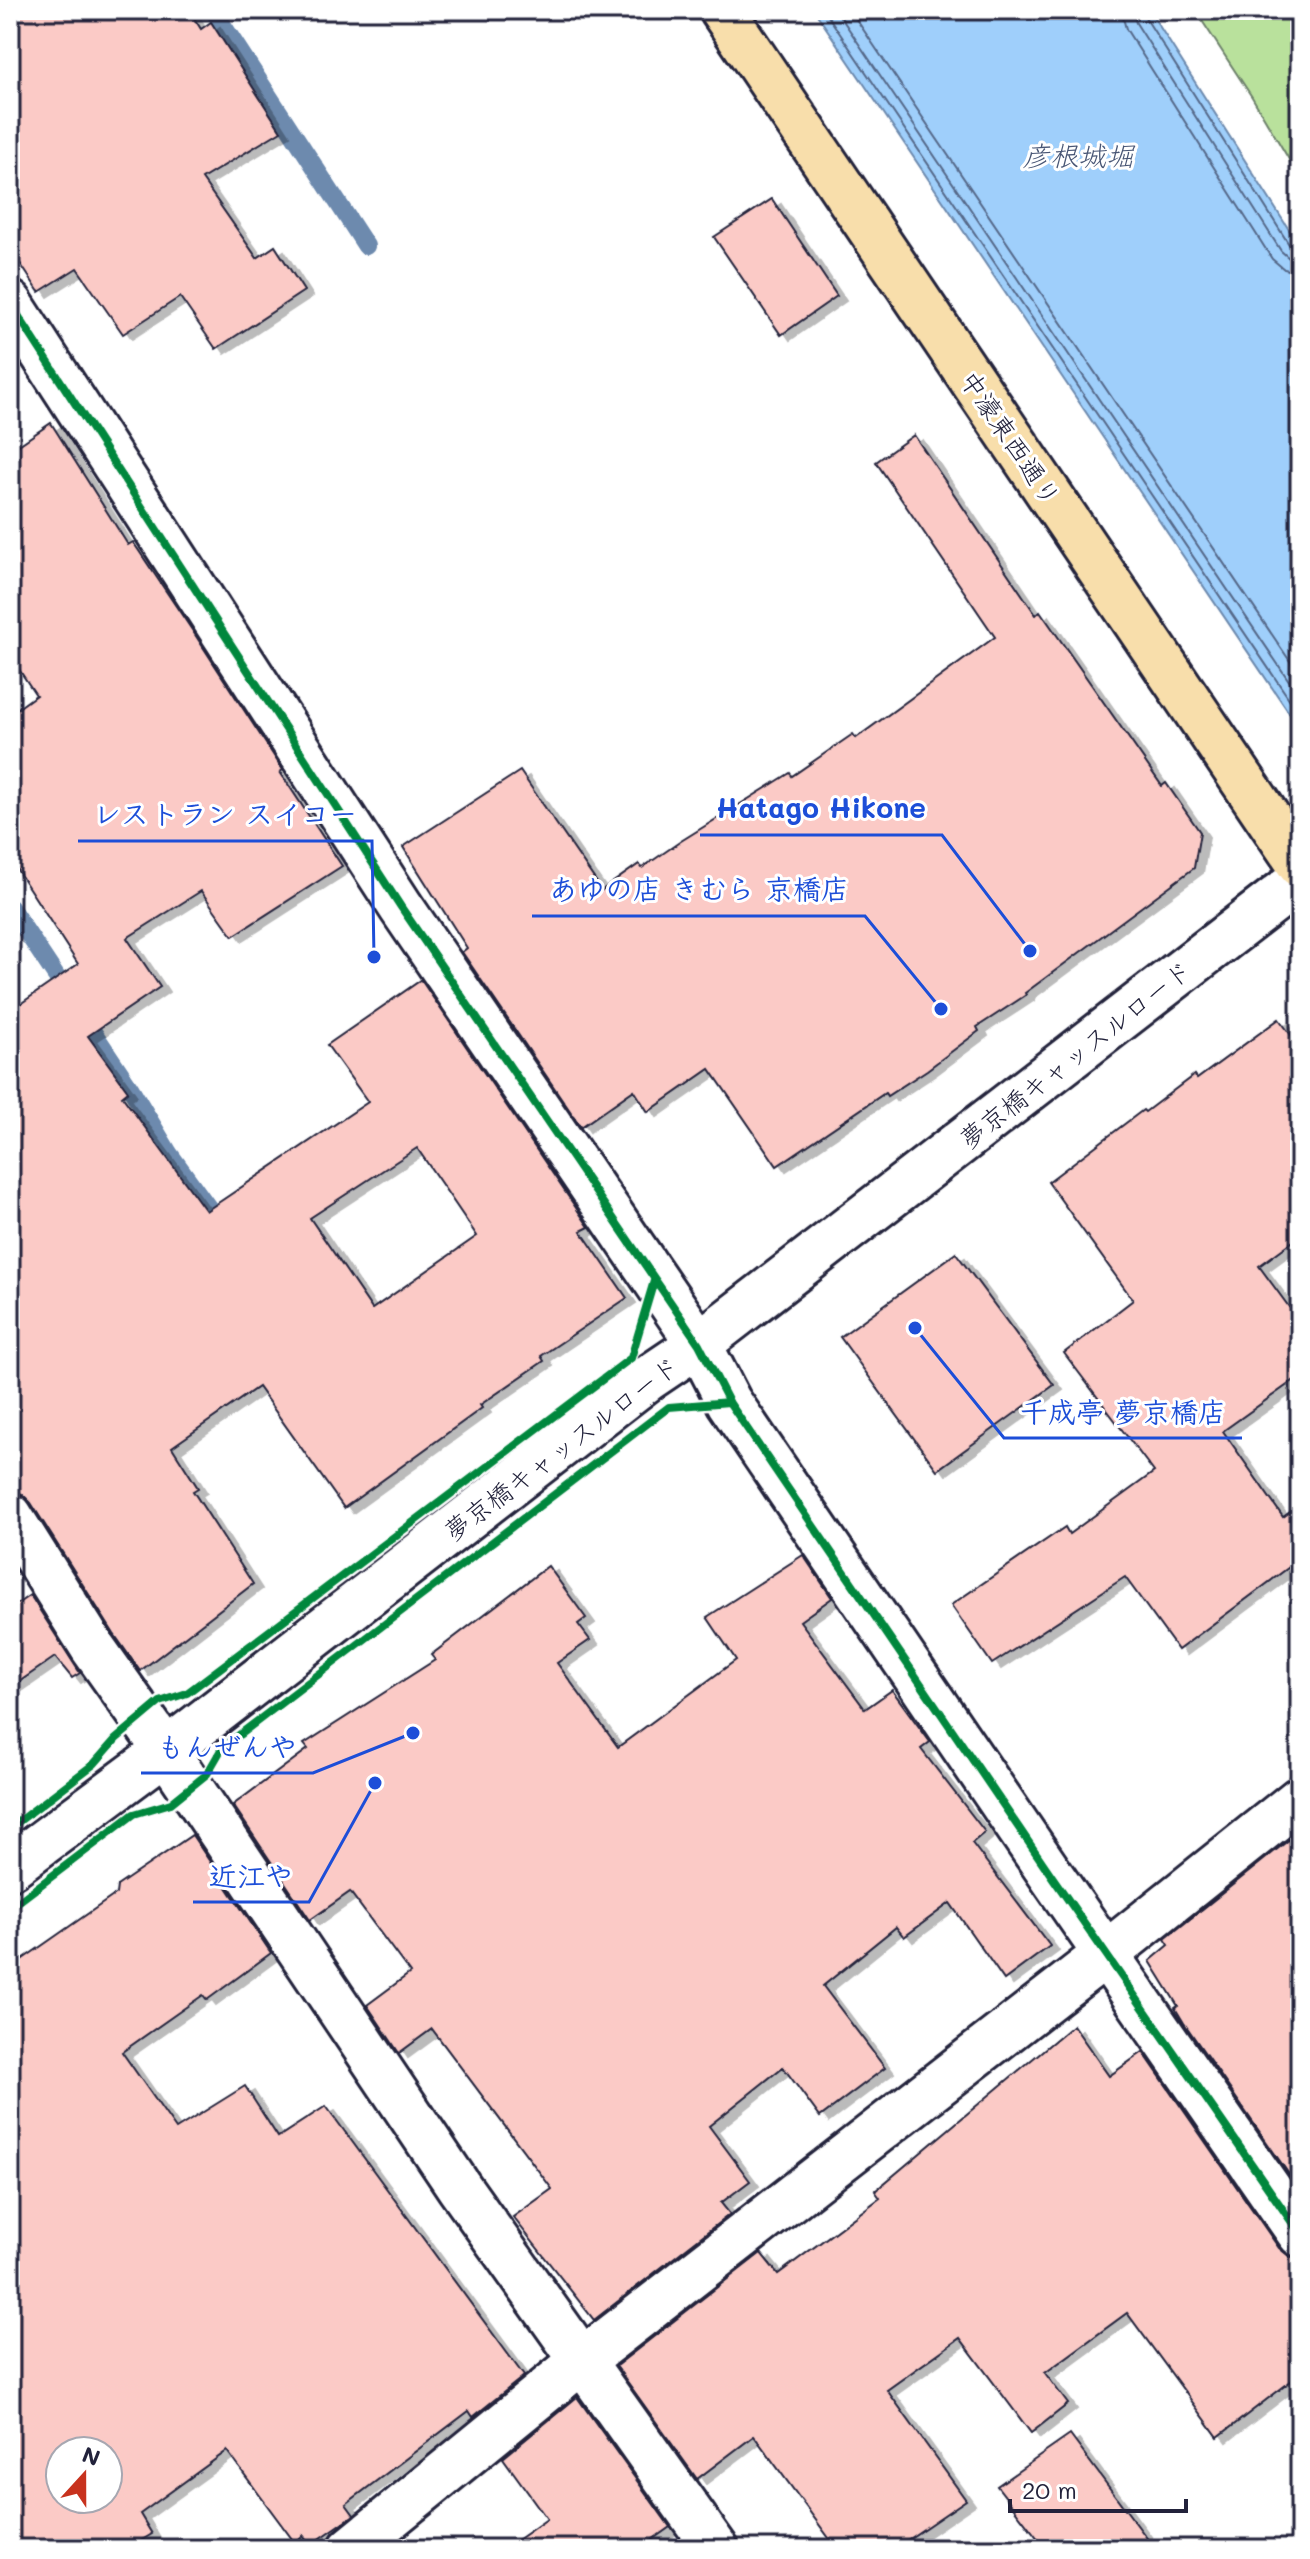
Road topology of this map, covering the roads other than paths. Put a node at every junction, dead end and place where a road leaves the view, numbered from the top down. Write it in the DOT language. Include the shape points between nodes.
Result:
graph roads {
  1 [pos="722,10"];
  2 [pos="10,303"];
  3 [pos="1300,865"];
  4 [pos="1300,880"];
  5 [pos="699,1344"];
  6 [pos="10,1516"];
  7 [pos="166,1751"];
  8 [pos="1300,1799"];
  9 [pos="10,1867"];
  10 [pos="1106,1954"];
  11 [pos="1300,2234"];
  12 [pos="583,2360"];
  13 [pos="351,2549"];
  14 [pos="716,2549"];
  1 -- 3 [label="main road, 中濠東西通り"];
  2 -- 5 [label="street" via="401,907"];
  4 -- 5 [label="street, 夢京橋キャッスルロード"];
  5 -- 7 [label="street, 夢京橋キャッスルロード"];
  5 -- 10 [label="street" via="729,1402"];
  6 -- 7 [label="street"];
  7 -- 9 [label="street, 夢京橋キャッスルロード"];
  7 -- 12 [label="street" via="459,2187"];
  8 -- 10 [label="street"];
  10 -- 11 [label="street"];
  10 -- 12 [label="street"];
  12 -- 13 [label="street"];
  12 -- 14 [label="street"];
}
